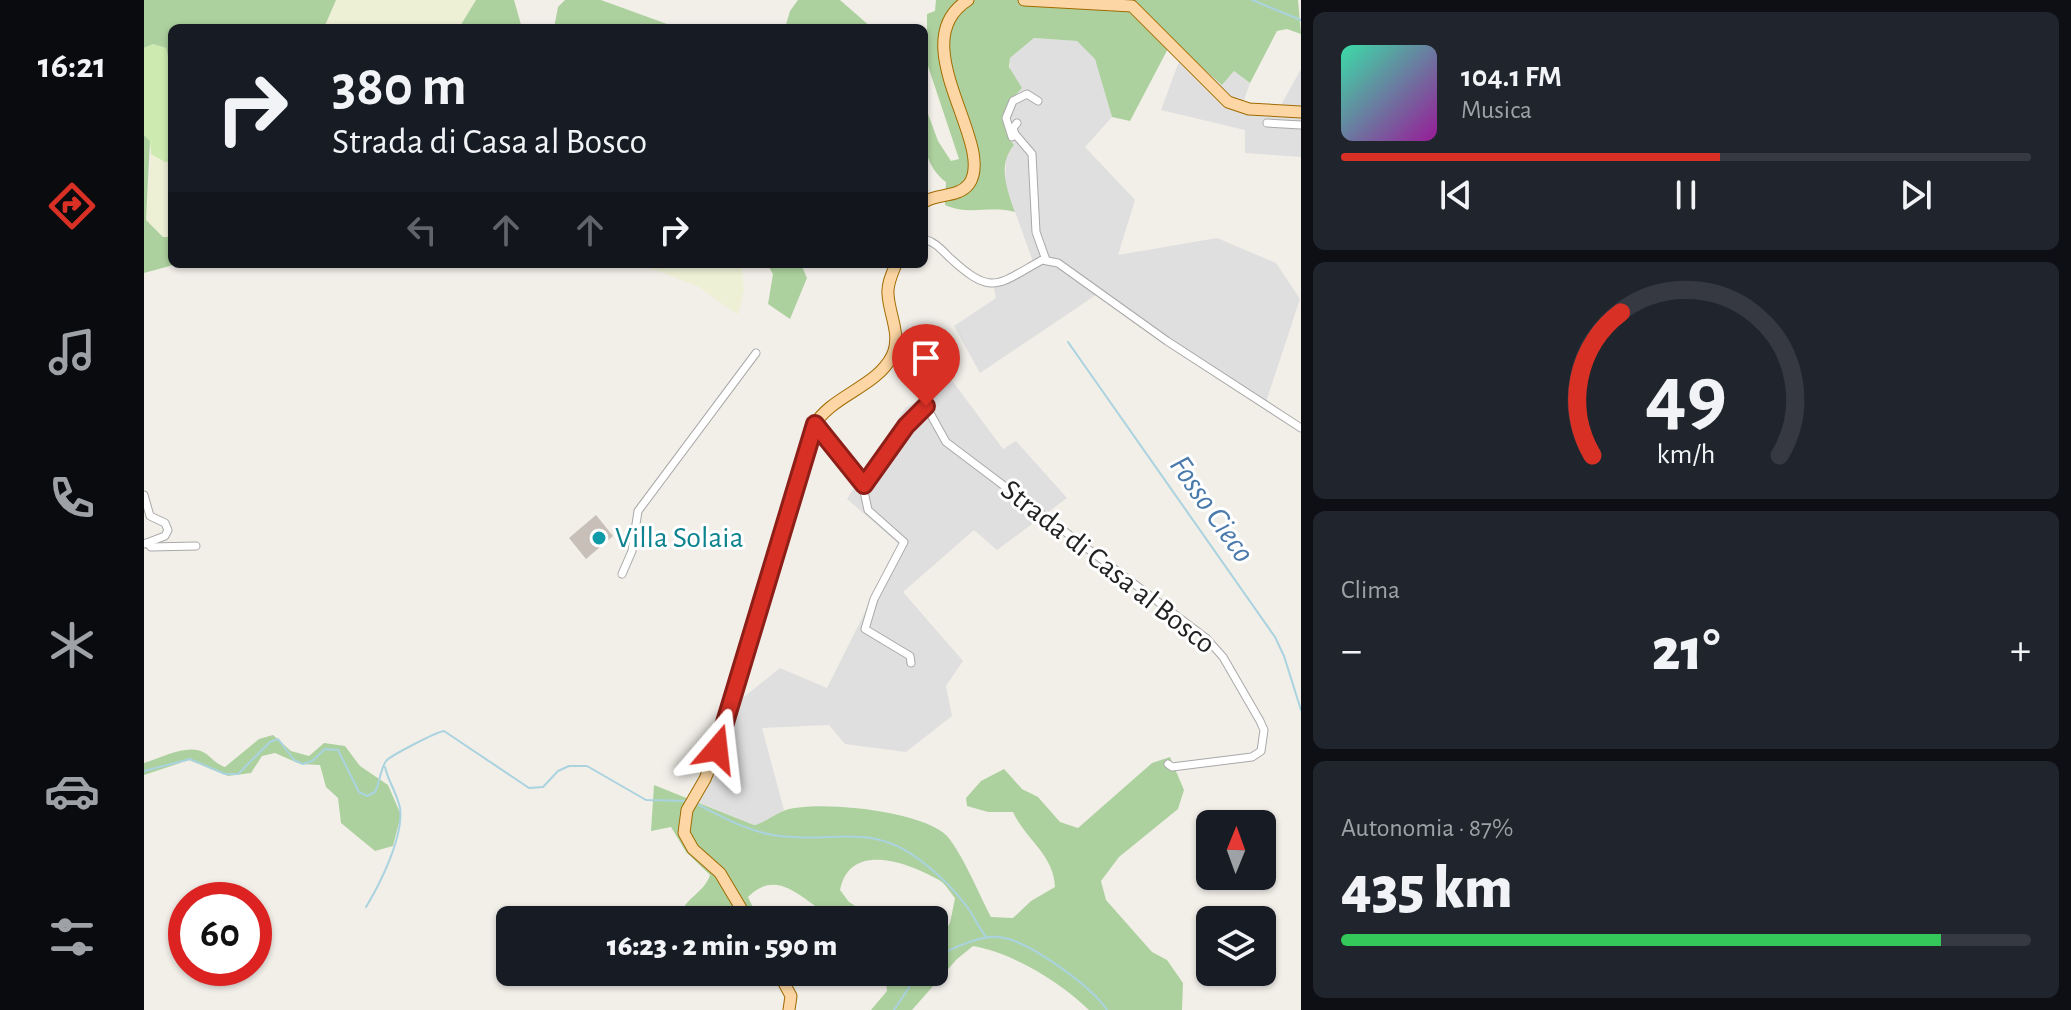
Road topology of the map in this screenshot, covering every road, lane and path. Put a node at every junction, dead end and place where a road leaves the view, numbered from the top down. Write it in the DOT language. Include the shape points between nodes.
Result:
graph roads {
  1 [pos="968,0"];
  2 [pos="1024,0"];
  3 [pos="1038,101"];
  4 [pos="1301,112"];
  5 [pos="1017,123"];
  6 [pos="1267,123"];
  7 [pos="1301,125"];
  8 [pos="1024,144"];
  9 [pos="928,201"];
  10 [pos="928,240"];
  11 [pos="1046,260"];
  12 [pos="895,268"];
  13 [pos="756,353"];
  14 [pos="815,424"];
  15 [pos="1301,428"];
  16 [pos="864,485"];
  17 [pos="144,495"];
  18 [pos="145,544"];
  19 [pos="196,546"];
  20 [pos="622,574"];
  21 [pos="911,663"];
  22 [pos="1168,764"];
  23 [pos="740,906"];
  24 [pos="786,986"];
  25 [pos="789,1010"];
  1 -- 9 [label="main road" via="951,15 943,46 973,175 960,191"];
  2 -- 4 [label="main road" via="1134,7 1228,102 1249,109"];
  3 -- 8 [label="street" via="1020,95 1008,109 1009,131"];
  5 -- 8 [label="street" via="1013,131"];
  6 -- 7 [label="street"];
  8 -- 11 [label="street" via="1032,154 1036,232"];
  10 -- 11 [label="street" via="975,278 991,284"];
  11 -- 15 [label="street" via="1058,263"];
  12 -- 14 [label="main road" via="887,291 896,337 892,355"];
  13 -- 20 [label="street" via="638,511 632,551"];
  14 -- 16 [label="street"];
  14 -- 23 [label="main road" via="725,723 684,822 688,843 720,873"];
  16 -- 21 [label="street" via="868,510 904,542 874,599 865,629 910,656"];
  16 -- 22 [label="street, Strada di Casa al Bosco" via="926,406 946,442 1211,643 1260,721 1261,751 1252,757"];
  17 -- 18 [label="street" via="150,516 168,526 165,536"];
  18 -- 19 [label="street"];
  24 -- 25 [label="main road" via="792,998"];
}
